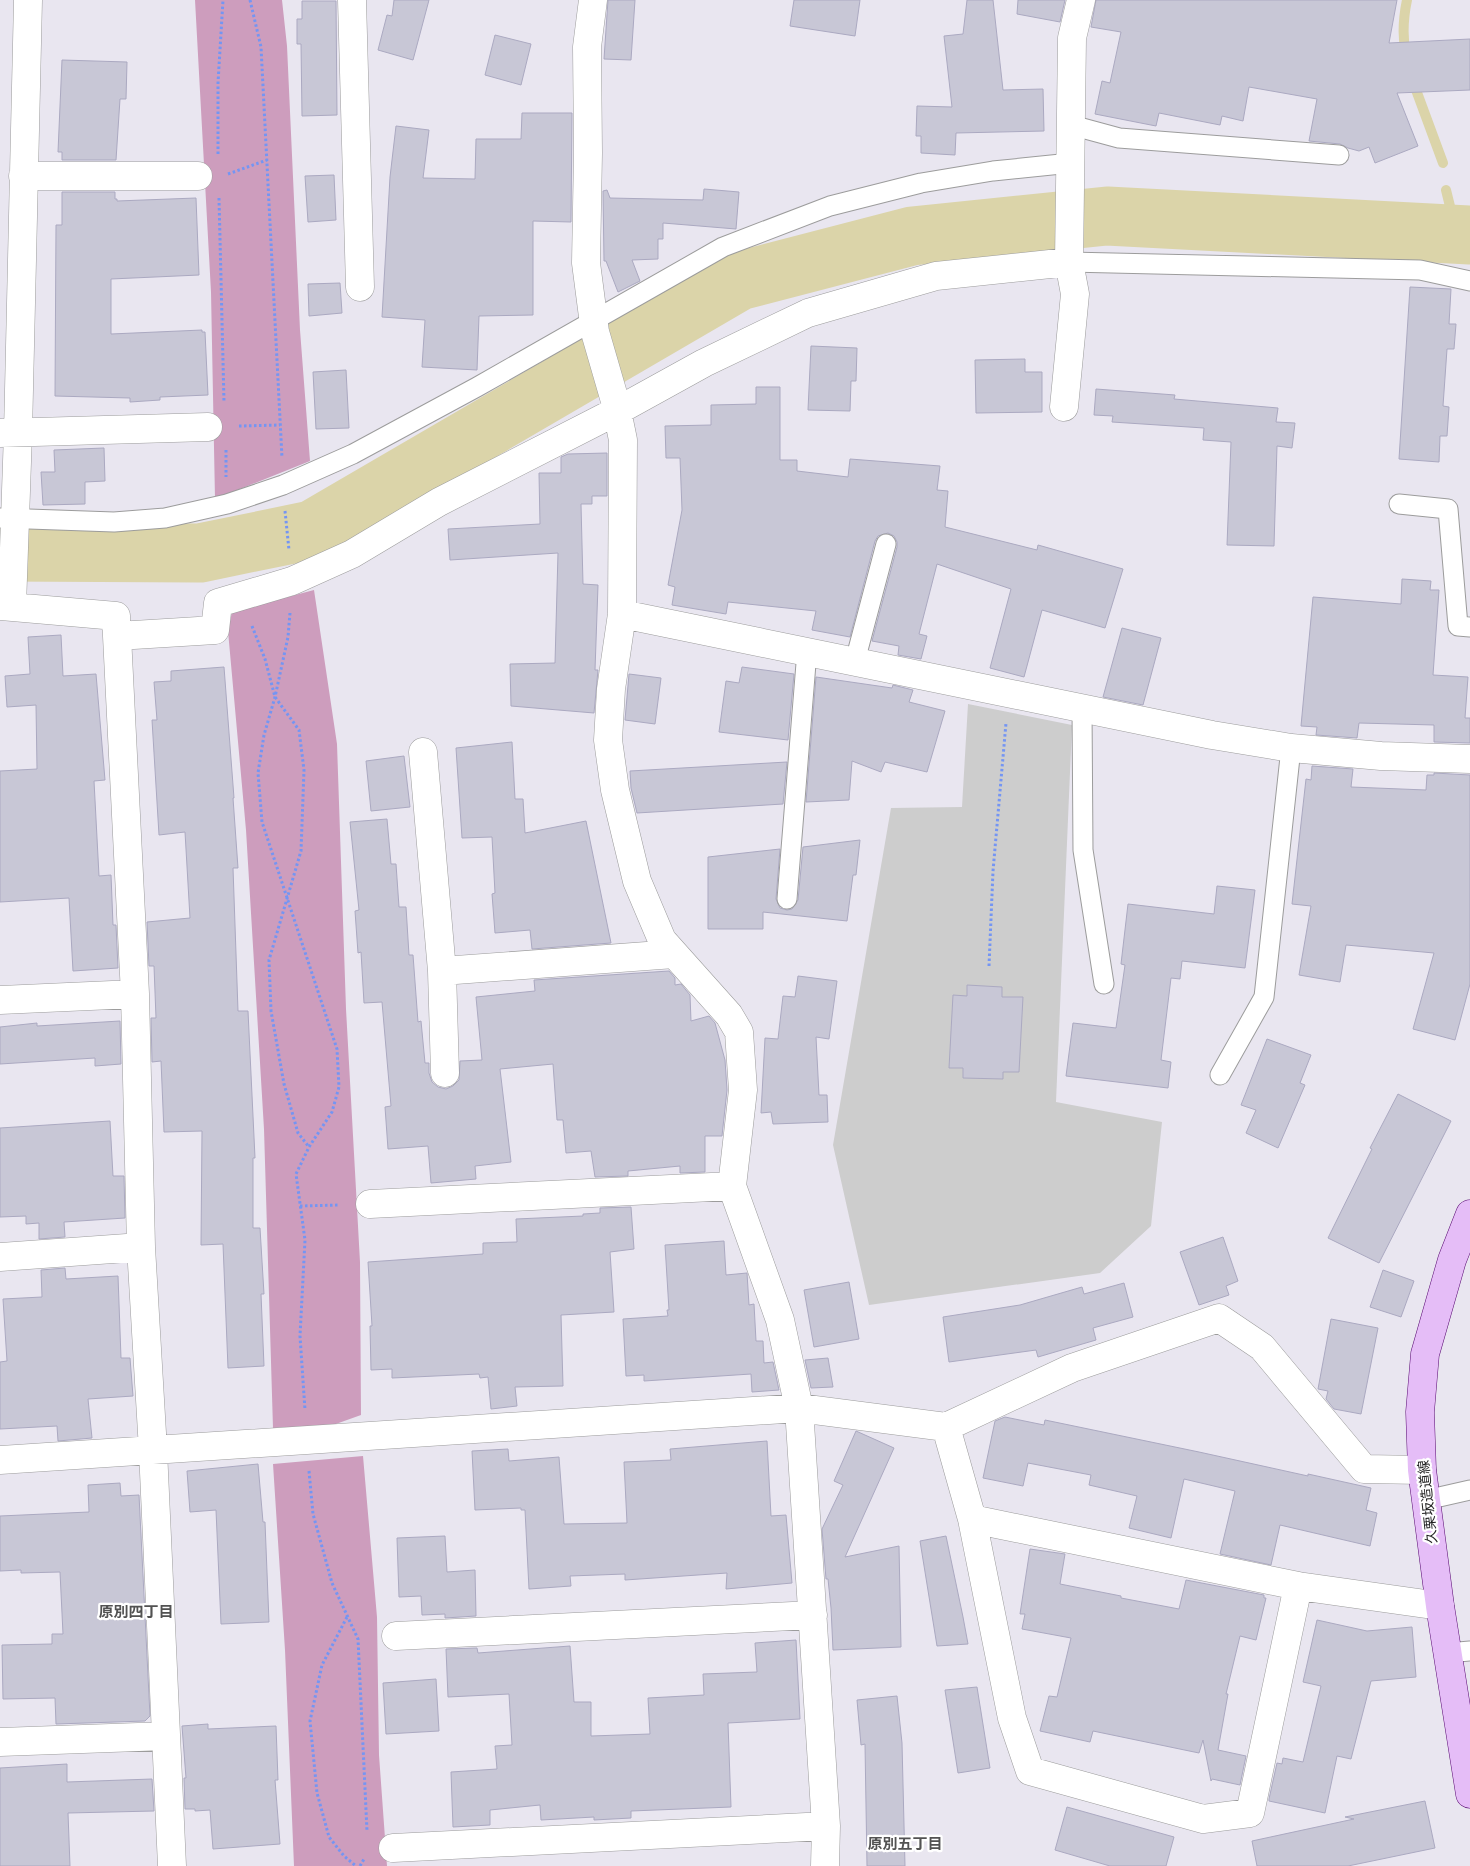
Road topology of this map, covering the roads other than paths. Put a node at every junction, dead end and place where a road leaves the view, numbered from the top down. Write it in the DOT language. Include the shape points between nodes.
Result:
graph roads {
  1 [pos="28,0"];
  2 [pos="352,0"];
  3 [pos="593,0"];
  4 [pos="1081,0"];
  5 [pos="1071,126"];
  6 [pos="1339,155"];
  7 [pos="1071,169"];
  8 [pos="23,176"];
  9 [pos="208,176"];
  10 [pos="1069,255"];
  11 [pos="1470,281"];
  12 [pos="360,287"];
  13 [pos="594,325"];
  14 [pos="616,406"];
  15 [pos="1064,407"];
  16 [pos="216,427"];
  17 [pos="9,433"];
  18 [pos="1399,504"];
  19 [pos="10,521"];
  20 [pos="886,544"];
  21 [pos="8,602"];
  22 [pos="622,614"];
  23 [pos="1470,627"];
  24 [pos="117,636"];
  25 [pos="807,651"];
  26 [pos="855,661"];
  27 [pos="1082,708"];
  28 [pos="1291,748"];
  29 [pos="423,752"];
  30 [pos="1470,759"];
  31 [pos="788,898"];
  32 [pos="674,954"];
  33 [pos="442,971"];
  34 [pos="1104,984"];
  35 [pos="135,994"];
  36 [pos="0,1000"];
  37 [pos="446,1073"];
  38 [pos="1220,1075"];
  39 [pos="732,1186"];
  40 [pos="370,1204"];
  41 [pos="1470,1214"];
  42 [pos="140,1247"];
  43 [pos="0,1257"];
  44 [pos="799,1408"];
  45 [pos="946,1427"];
  46 [pos="153,1450"];
  47 [pos="0,1460"];
  48 [pos="1422,1470"];
  49 [pos="1470,1490"];
  50 [pos="1426,1500"];
  51 [pos="972,1519"];
  52 [pos="1298,1586"];
  53 [pos="1440,1606"];
  54 [pos="813,1615"];
  55 [pos="396,1636"];
  56 [pos="1459,1652"];
  57 [pos="166,1736"];
  58 [pos="0,1742"];
  59 [pos="1470,1794"];
  60 [pos="826,1826"];
  61 [pos="380,1844"];
  62 [pos="172,1866"];
  63 [pos="825,1866"];
  1 -- 8 [label="street"];
  2 -- 12 [label="street"];
  3 -- 13 [label="street" via="587,46 586,263"];
  4 -- 5 [label="street" via="1072,38"];
  5 -- 6 [label="lane" via="1119,138"];
  5 -- 7 [label="street"];
  7 -- 10 [label="street"];
  7 -- 13 [label="lane" via="993,171 921,182 830,206 723,247"];
  8 -- 9 [label="street"];
  8 -- 17 [label="street"];
  10 -- 11 [label="lane" via="1420,270"];
  10 -- 14 [label="street" via="936,276 808,314"];
  10 -- 15 [label="street" via="1075,294"];
  13 -- 14 [label="street"];
  13 -- 19 [label="lane" via="283,488 165,518 114,522"];
  14 -- 22 [label="street" via="623,440"];
  14 -- 24 [label="street" via="439,502 352,554 291,570 242,597 218,603 215,630"];
  16 -- 17 [label="street"];
  17 -- 19 [label="street"];
  18 -- 23 [label="lane" via="1448,509 1458,626"];
  19 -- 21 [label="street"];
  20 -- 26 [label="lane"];
  21 -- 24 [label="street" via="116,616"];
  22 -- 25 [label="street"];
  22 -- 32 [label="street" via="611,689 608,740 637,881 662,940"];
  24 -- 35 [label="street"];
  25 -- 26 [label="street"];
  25 -- 31 [label="lane"];
  26 -- 27 [label="street"];
  27 -- 28 [label="street"];
  27 -- 34 [label="lane" via="1083,850"];
  28 -- 30 [label="street" via="1380,756"];
  28 -- 38 [label="lane" via="1264,997"];
  29 -- 33 [label="street"];
  32 -- 33 [label="street"];
  32 -- 39 [label="street" via="729,1015 739,1032 743,1090"];
  33 -- 37 [label="street"];
  35 -- 36 [label="street"];
  35 -- 42 [label="street"];
  39 -- 40 [label="street"];
  39 -- 44 [label="street" via="780,1320"];
  41 -- 48 [label="main road, 久栗坂造道線" via="1452,1260 1425,1354 1420,1412"];
  42 -- 43 [label="street"];
  42 -- 46 [label="street"];
  44 -- 45 [label="street"];
  44 -- 46 [label="street"];
  44 -- 54 [label="street"];
  45 -- 48 [label="street" via="1072,1368 1219,1318 1262,1347 1364,1469"];
  45 -- 51 [label="street"];
  46 -- 47 [label="street"];
  46 -- 57 [label="street"];
  48 -- 50 [label="main road, 久栗坂造道線"];
  49 -- 50 [label="lane"];
  50 -- 53 [label="main road, 久栗坂造道線"];
  51 -- 52 [label="street"];
  51 -- 52 [label="street" via="1012,1718 1030,1771 1203,1819 1250,1813"];
  52 -- 53 [label="street"];
  53 -- 56 [label="main road, 久栗坂造道線"];
  54 -- 55 [label="street"];
  54 -- 60 [label="street"];
  56 -- 59 [label="main road, 久栗坂造道線"];
  57 -- 58 [label="street"];
  57 -- 62 [label="street"];
  60 -- 61 [label="street"];
  60 -- 63 [label="street"];
}
